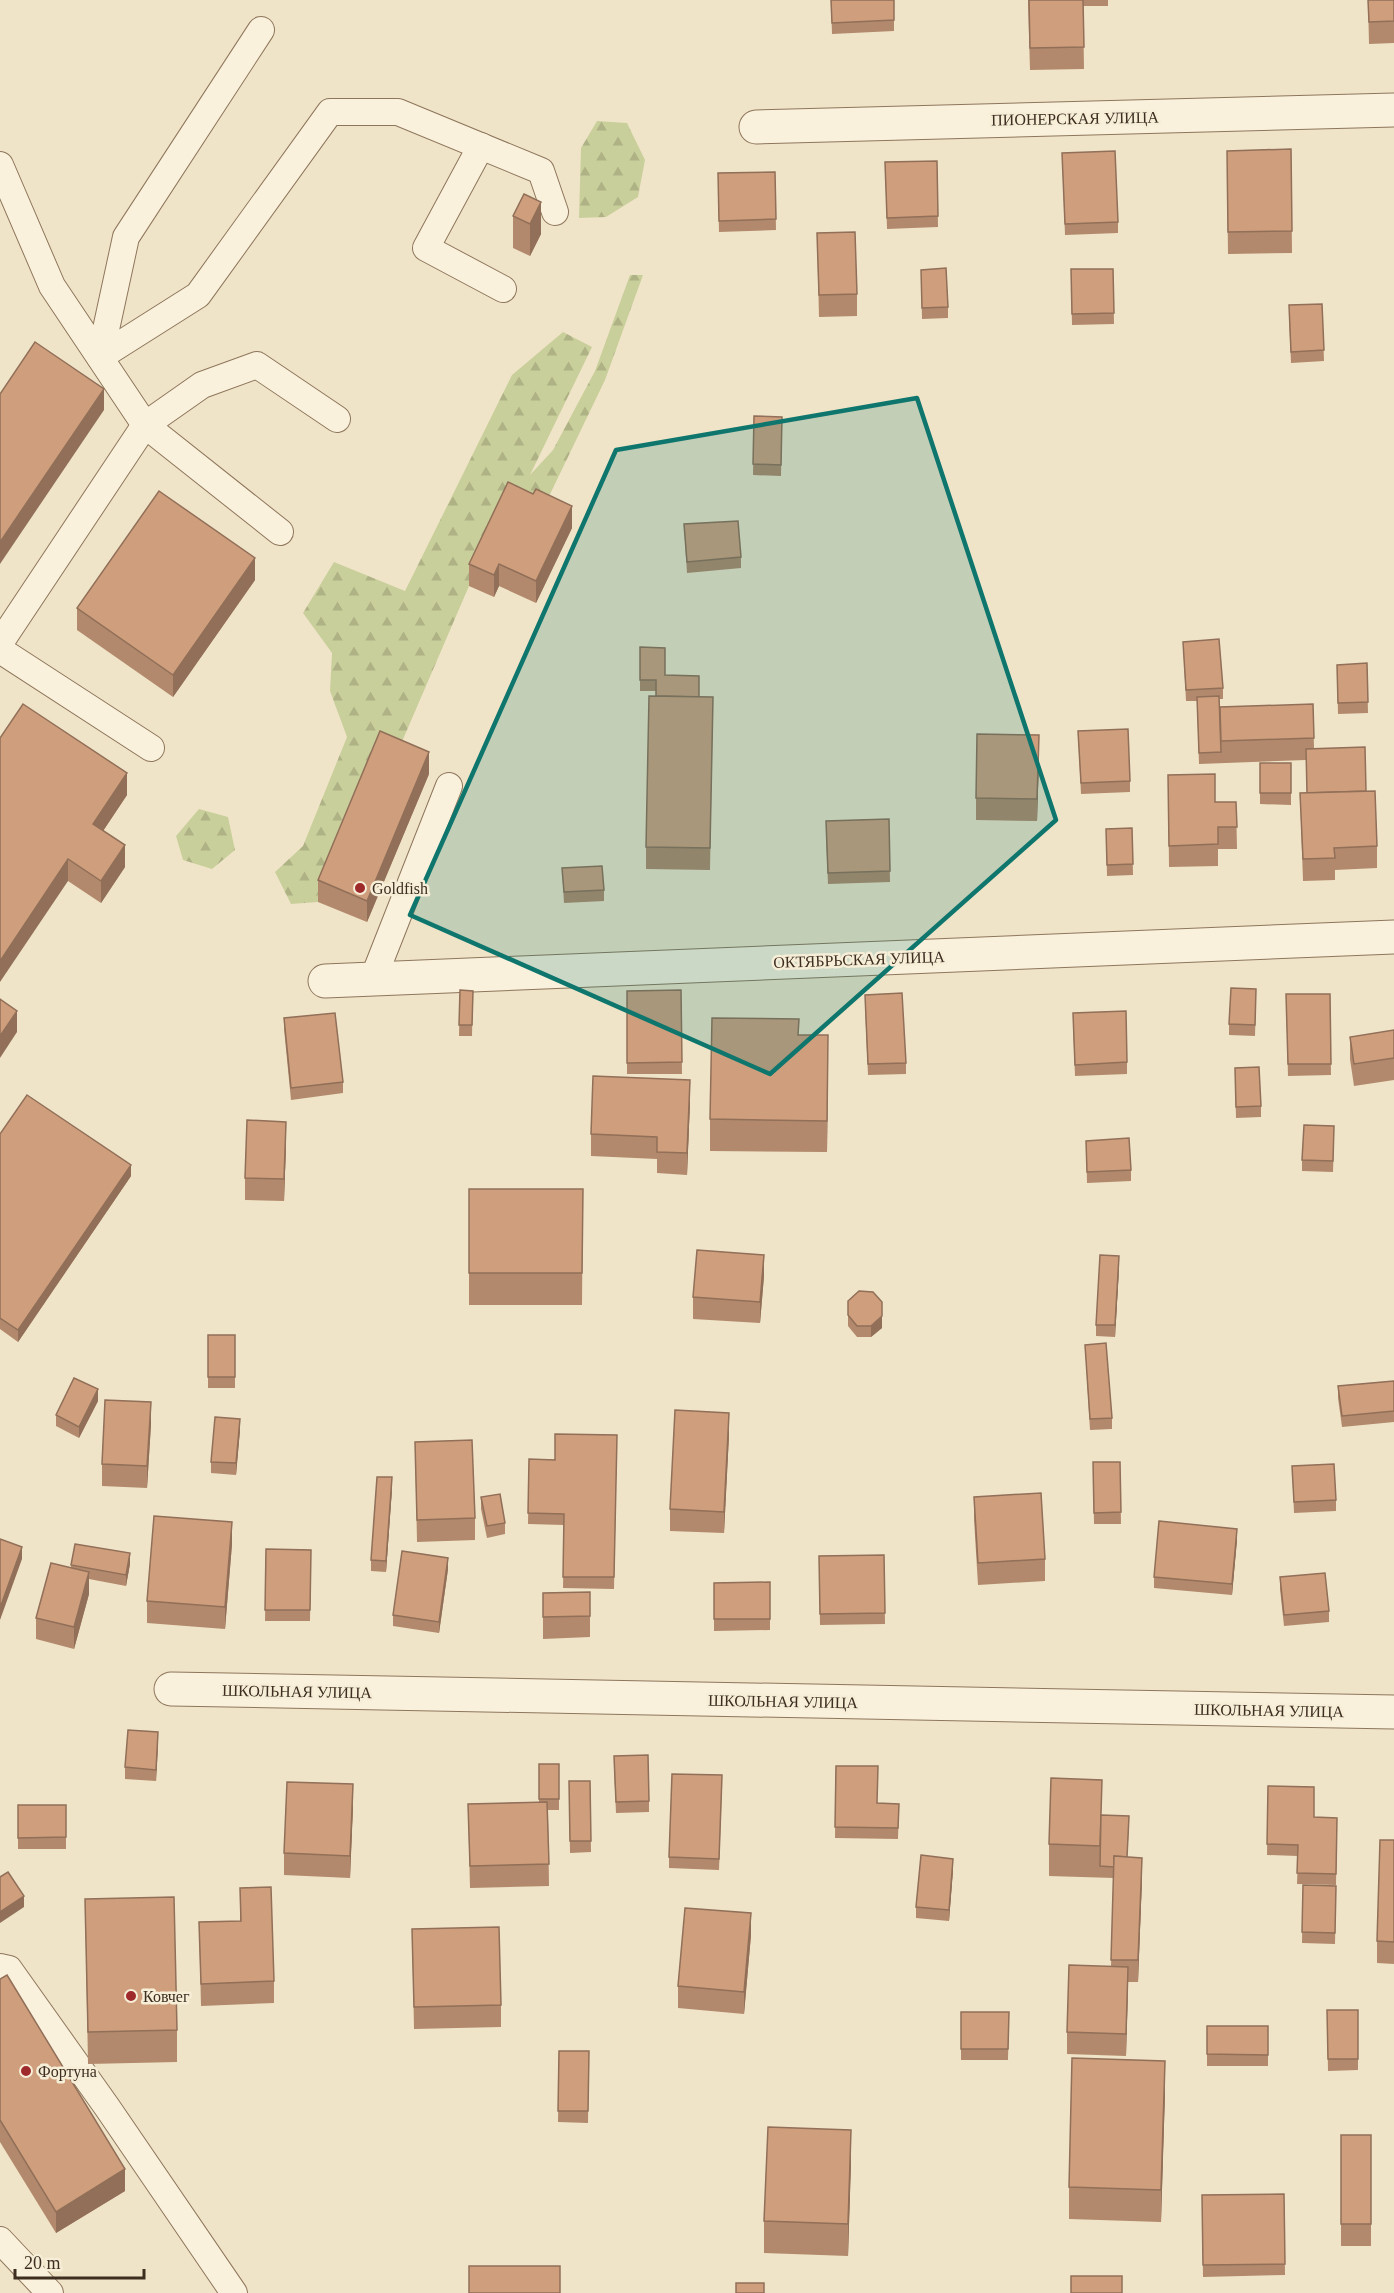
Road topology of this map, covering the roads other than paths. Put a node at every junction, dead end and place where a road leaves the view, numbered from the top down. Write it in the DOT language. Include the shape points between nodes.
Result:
graph roads {
  1 [pos="261,30"];
  2 [pos="1394,110"];
  3 [pos="756,127"];
  4 [pos="481,146"];
  5 [pos="0,165"];
  6 [pos="555,212"];
  7 [pos="503,289"];
  8 [pos="100,357"];
  9 [pos="337,419"];
  10 [pos="145,425"];
  11 [pos="280,532"];
  12 [pos="0,643"];
  13 [pos="0,650"];
  14 [pos="151,748"];
  15 [pos="449,786"];
  16 [pos="1394,937"];
  17 [pos="373,979"];
  18 [pos="325,981"];
  19 [pos="171,1689"];
  20 [pos="1394,1712"];
  21 [pos="0,1967"];
  22 [pos="0,2240"];
  23 [pos="50,2293"];
  24 [pos="234,2293"];
  1 -- 8 [label="lane" via="126,237"];
  2 -- 3 [label="street, ПИОНЕРСКАЯ УЛИЦА"];
  4 -- 6 [label="lane" via="541,171"];
  4 -- 7 [label="lane" via="426,248"];
  4 -- 8 [label="lane" via="398,112 330,112 198,295"];
  5 -- 8 [label="lane" via="52,286"];
  8 -- 10 [label="lane"];
  9 -- 10 [label="lane" via="256,365 202,385"];
  10 -- 11 [label="lane"];
  10 -- 12 [label="lane"];
  13 -- 14 [label="lane"];
  15 -- 17 [label="lane"];
  16 -- 17 [label="street, ОКТЯБРЬСКАЯ УЛИЦА"];
  17 -- 18 [label="street, ОКТЯБРЬСКАЯ УЛИЦА"];
  19 -- 20 [label="street, ШКОЛЬНАЯ УЛИЦА"];
  21 -- 24 [label="lane" via="9,1969"];
  22 -- 23 [label="lane"];
}
